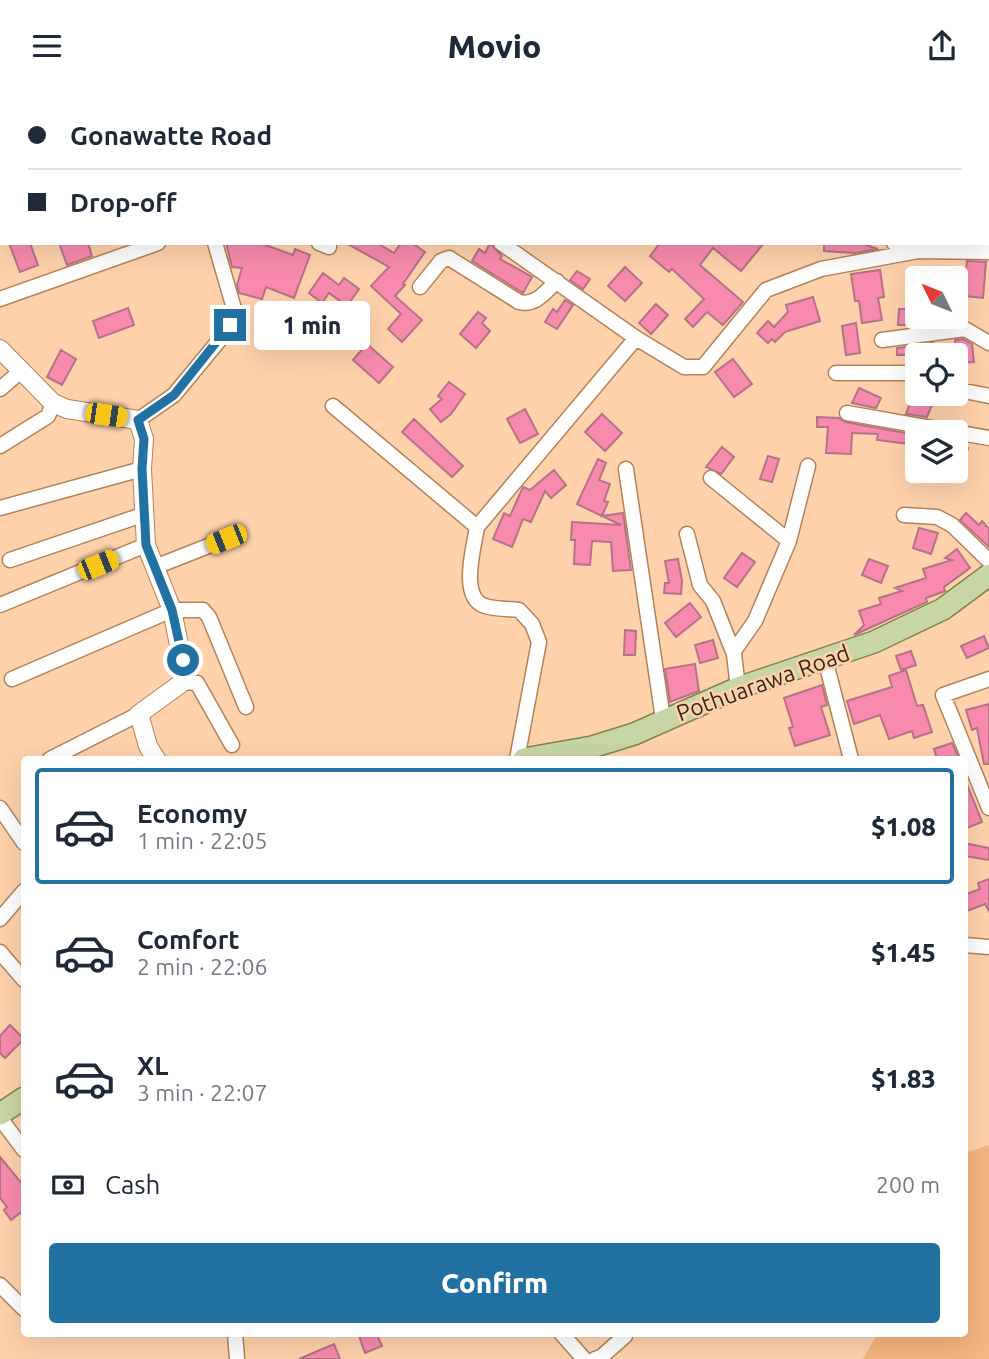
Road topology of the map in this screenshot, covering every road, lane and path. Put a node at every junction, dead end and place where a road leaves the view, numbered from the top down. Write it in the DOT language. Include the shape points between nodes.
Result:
graph roads {
  1 [pos="152,245"];
  2 [pos="216,245"];
  3 [pos="504,245"];
  4 [pos="900,245"];
  5 [pos="918,251"];
  6 [pos="989,252"];
  7 [pos="557,281"];
  8 [pos="421,287"];
  9 [pos="0,299"];
  10 [pos="636,338"];
  11 [pos="882,340"];
  12 [pos="989,343"];
  13 [pos="0,349"];
  14 [pos="21,371"];
  15 [pos="836,373"];
  16 [pos="905,373"];
  17 [pos="0,389"];
  18 [pos="968,392"];
  19 [pos="989,396"];
  20 [pos="53,403"];
  21 [pos="333,406"];
  22 [pos="847,413"];
  23 [pos="138,420"];
  24 [pos="989,438"];
  25 [pos="0,446"];
  26 [pos="808,466"];
  27 [pos="142,469"];
  28 [pos="626,469"];
  29 [pos="711,478"];
  30 [pos="0,508"];
  31 [pos="145,514"];
  32 [pos="904,515"];
  33 [pos="477,527"];
  34 [pos="687,534"];
  35 [pos="226,539"];
  36 [pos="789,541"];
  37 [pos="146,545"];
  38 [pos="10,560"];
  39 [pos="989,561"];
  40 [pos="156,567"];
  41 [pos="989,575"];
  42 [pos="0,605"];
  43 [pos="172,610"];
  44 [pos="734,651"];
  45 [pos="825,659"];
  46 [pos="12,679"];
  47 [pos="989,679"];
  48 [pos="183,682"];
  49 [pos="738,688"];
  50 [pos="246,707"];
  51 [pos="139,715"];
  52 [pos="663,719"];
  53 [pos="232,745"];
  54 [pos="56,756"];
  55 [pos="154,756"];
  56 [pos="518,756"];
  57 [pos="541,756"];
  58 [pos="850,756"];
  59 [pos="968,756"];
  60 [pos="968,756"];
  61 [pos="0,808"];
  62 [pos="989,808"];
  63 [pos="21,839"];
  64 [pos="21,894"];
  65 [pos="0,919"];
  66 [pos="968,945"];
  67 [pos="989,947"];
  68 [pos="0,951"];
  69 [pos="21,976"];
  70 [pos="21,1100"];
  71 [pos="0,1116"];
  72 [pos="21,1146"];
  73 [pos="0,1285"];
  74 [pos="21,1306"];
  75 [pos="235,1337"];
  76 [pos="565,1337"];
  77 [pos="624,1337"];
  78 [pos="237,1359"];
  79 [pos="584,1359"];
  80 [pos="594,1359"];
  1 -- 9 [label="street"];
  2 -- 23 [label="street" via="233,305 230,325 174,395"];
  3 -- 7 [label="street"];
  4 -- 5 [label="street"];
  5 -- 6 [label="street"];
  5 -- 10 [label="street" via="821,269 766,290 703,367 684,366"];
  7 -- 8 [label="street" via="526,304 449,258 441,261"];
  7 -- 10 [label="street"];
  10 -- 33 [label="street"];
  11 -- 12 [label="street" via="965,329"];
  13 -- 14 [label="street"];
  14 -- 17 [label="street"];
  14 -- 20 [label="street"];
  15 -- 16 [label="street"];
  18 -- 19 [label="street"];
  20 -- 23 [label="street"];
  20 -- 25 [label="street" via="48,416"];
  21 -- 33 [label="street"];
  22 -- 24 [label="street"];
  23 -- 27 [label="street" via="144,439"];
  26 -- 36 [label="street"];
  27 -- 30 [label="street"];
  27 -- 31 [label="street"];
  28 -- 52 [label="street"];
  29 -- 36 [label="street"];
  31 -- 37 [label="street"];
  31 -- 38 [label="street"];
  32 -- 39 [label="street" via="937,517 952,525"];
  33 -- 56 [label="street" via="469,583 472,595 482,605 519,610 532,624 539,642"];
  34 -- 44 [label="street" via="700,585 713,601"];
  35 -- 40 [label="street"];
  36 -- 44 [label="street" via="755,621"];
  37 -- 40 [label="street"];
  37 -- 42 [label="street"];
  40 -- 43 [label="street"];
  41 -- 45 [label="main road, Pothuarawa Road" via="943,609"];
  43 -- 46 [label="street"];
  43 -- 48 [label="street"];
  43 -- 50 [label="street" via="203,610 209,617"];
  44 -- 49 [label="street"];
  45 -- 49 [label="main road, Pothuarawa Road"];
  45 -- 58 [label="street"];
  47 -- 59 [label="street" via="943,695"];
  48 -- 51 [label="street"];
  48 -- 53 [label="street" via="197,683"];
  49 -- 52 [label="main road, Pothuarawa Road"];
  51 -- 54 [label="street"];
  51 -- 55 [label="street"];
  52 -- 57 [label="main road, Pothuarawa Road" via="592,747"];
  60 -- 62 [label="street"];
  61 -- 63 [label="street"];
  64 -- 65 [label="street"];
  66 -- 67 [label="street"];
  68 -- 69 [label="street"];
  70 -- 71 [label="main road"];
  71 -- 72 [label="street"];
  73 -- 74 [label="street"];
  75 -- 78 [label="street"];
  76 -- 79 [label="street"];
  77 -- 80 [label="street"];
}
